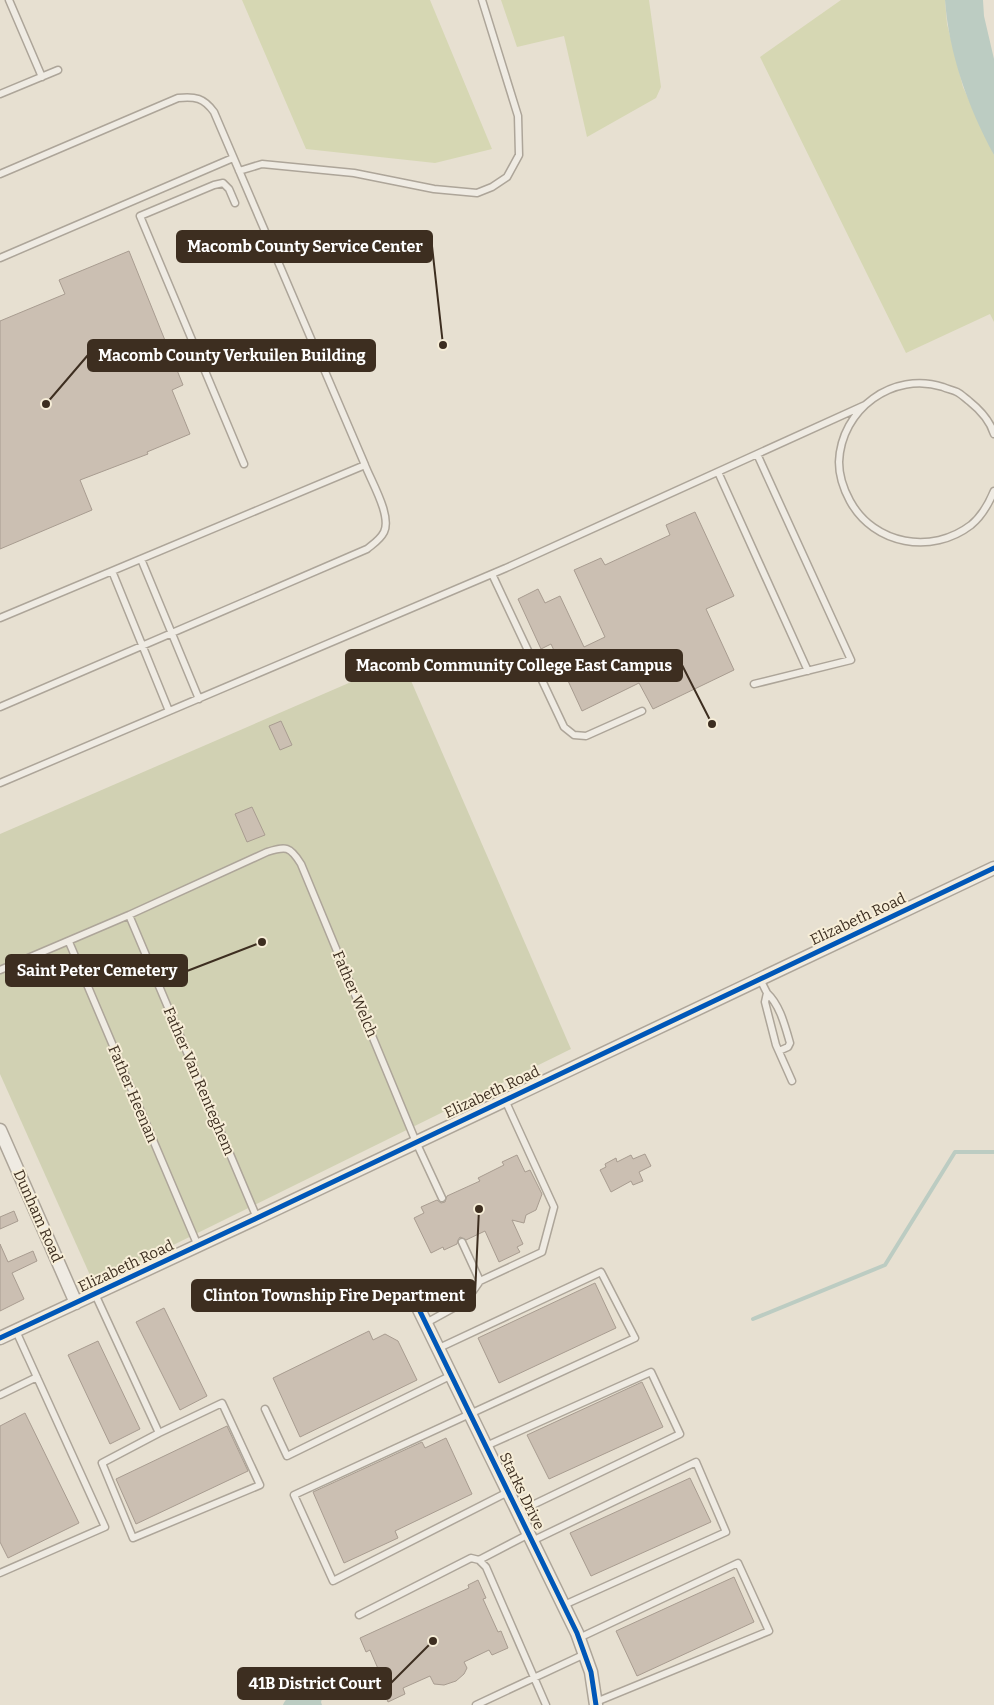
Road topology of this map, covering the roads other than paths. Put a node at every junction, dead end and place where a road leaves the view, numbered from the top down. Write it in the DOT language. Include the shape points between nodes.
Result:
graph roads {
  1 [pos="9,0"];
  2 [pos="482,0"];
  3 [pos="58,70"];
  4 [pos="42,77"];
  5 [pos="0,94"];
  6 [pos="233,158"];
  7 [pos="239,171"];
  8 [pos="0,174"];
  9 [pos="235,203"];
  10 [pos="0,258"];
  11 [pos="865,406"];
  12 [pos="994,434"];
  13 [pos="757,454"];
  14 [pos="244,464"];
  15 [pos="365,465"];
  16 [pos="718,472"];
  17 [pos="994,490"];
  18 [pos="141,559"];
  19 [pos="112,571"];
  20 [pos="492,574"];
  21 [pos="0,618"];
  22 [pos="172,633"];
  23 [pos="142,646"];
  24 [pos="808,671"];
  25 [pos="754,684"];
  26 [pos="199,699"];
  27 [pos="0,707"];
  28 [pos="642,711"];
  29 [pos="169,712"];
  30 [pos="0,783"];
  31 [pos="994,868"];
  32 [pos="130,915"];
  33 [pos="69,942"];
  34 [pos="0,970"];
  35 [pos="760,979"];
  36 [pos="767,992"];
  37 [pos="778,1051"];
  38 [pos="792,1081"];
  39 [pos="505,1100"];
  40 [pos="0,1130"];
  41 [pos="416,1142"];
  42 [pos="442,1198"];
  43 [pos="257,1218"];
  44 [pos="462,1242"];
  45 [pos="198,1246"];
  46 [pos="480,1281"];
  47 [pos="411,1293"];
  48 [pos="95,1294"];
  49 [pos="76,1303"];
  50 [pos="426,1323"];
  51 [pos="16,1331"];
  52 [pos="0,1338"];
  53 [pos="439,1348"];
  54 [pos="452,1375"];
  55 [pos="37,1377"];
  56 [pos="0,1394"];
  57 [pos="265,1409"];
  58 [pos="470,1413"];
  59 [pos="159,1434"];
  60 [pos="486,1446"];
  61 [pos="508,1492"];
  62 [pos="518,1512"];
  63 [pos="530,1538"];
  64 [pos="479,1560"];
  65 [pos="0,1573"];
  66 [pos="564,1605"];
  67 [pos="359,1615"];
  68 [pos="579,1638"];
  69 [pos="585,1654"];
  70 [pos="534,1678"];
  71 [pos="596,1703"];
  72 [pos="476,1705"];
  73 [pos="546,1705"];
  1 -- 4 [label="lane"];
  2 -- 7 [label="lane" via="518,116 519,155 507,177 492,188 477,192 434,189 354,173 262,164"];
  3 -- 4 [label="lane"];
  4 -- 5 [label="lane"];
  6 -- 7 [label="lane"];
  6 -- 8 [label="lane" via="214,112 200,98 189,96"];
  6 -- 10 [label="lane"];
  7 -- 15 [label="lane"];
  9 -- 14 [label="lane" via="223,183 140,216"];
  11 -- 12 [label="lane" via="878,394 903,384 930,383 956,392 978,408"];
  11 -- 13 [label="lane"];
  11 -- 17 [label="lane" via="844,435 839,462 844,489 857,513 876,530 899,541 925,543 950,538 972,524 988,505"];
  13 -- 16 [label="lane"];
  13 -- 24 [label="lane" via="851,660"];
  15 -- 18 [label="lane"];
  15 -- 22 [label="lane" via="384,510 385,530 378,541 367,549"];
  16 -- 20 [label="lane"];
  16 -- 24 [label="lane"];
  18 -- 19 [label="lane"];
  18 -- 22 [label="lane"];
  19 -- 21 [label="lane"];
  19 -- 23 [label="lane"];
  20 -- 26 [label="lane"];
  20 -- 28 [label="lane" via="564,727 574,735 586,736"];
  22 -- 23 [label="lane"];
  22 -- 26 [label="lane"];
  23 -- 27 [label="lane"];
  23 -- 29 [label="lane"];
  24 -- 25 [label="lane"];
  26 -- 29 [label="lane"];
  29 -- 30 [label="lane"];
  31 -- 35 [label="street, Elizabeth Road"];
  32 -- 33 [label="lane"];
  32 -- 41 [label="lane, Father Welch" via="267,852 290,848 301,864"];
  32 -- 43 [label="lane, Father Van Renteghem"];
  33 -- 34 [label="lane"];
  33 -- 45 [label="lane, Father Heenan"];
  35 -- 36 [label="lane"];
  35 -- 39 [label="street, Elizabeth Road"];
  36 -- 37 [label="lane" via="765,1002"];
  36 -- 37 [label="lane" via="773,998 790,1043"];
  37 -- 38 [label="lane"];
  39 -- 41 [label="street, Elizabeth Road"];
  39 -- 46 [label="lane" via="554,1207 542,1252"];
  40 -- 49 [label="street, Dunham Road"];
  41 -- 42 [label="lane, Father Welch"];
  41 -- 43 [label="street, Elizabeth Road"];
  43 -- 45 [label="street, Elizabeth Road"];
  44 -- 46 [label="lane"];
  45 -- 48 [label="street, Elizabeth Road"];
  46 -- 50 [label="lane" via="466,1301"];
  47 -- 50 [label="street, Starks Drive"];
  48 -- 49 [label="street, Elizabeth Road"];
  48 -- 59 [label="lane"];
  49 -- 51 [label="street, Elizabeth Road"];
  50 -- 53 [label="street, Starks Drive"];
  51 -- 52 [label="street, Elizabeth Road"];
  51 -- 55 [label="lane"];
  53 -- 54 [label="street, Starks Drive"];
  53 -- 58 [label="lane" via="601,1272 634,1338"];
  54 -- 57 [label="lane" via="287,1456"];
  54 -- 58 [label="street, Starks Drive"];
  55 -- 56 [label="lane"];
  55 -- 65 [label="lane" via="105,1527"];
  58 -- 60 [label="street, Starks Drive"];
  58 -- 61 [label="lane" via="294,1495 333,1581"];
  59 -- 59 [label="lane" via="102,1463 133,1538 260,1485 222,1402"];
  60 -- 61 [label="street, Starks Drive"];
  60 -- 62 [label="lane" via="651,1372 680,1434"];
  61 -- 62 [label="street, Starks Drive"];
  62 -- 63 [label="street, Starks Drive"];
  63 -- 64 [label="lane"];
  63 -- 66 [label="street, Starks Drive"];
  63 -- 66 [label="lane" via="696,1462 726,1532"];
  64 -- 67 [label="lane" via="471,1558"];
  64 -- 70 [label="lane" via="486,1567"];
  66 -- 68 [label="street, Starks Drive"];
  68 -- 69 [label="street, Starks Drive"];
  68 -- 71 [label="lane" via="738,1563 769,1631"];
  69 -- 70 [label="lane"];
  69 -- 71 [label="street, Starks Drive"];
  70 -- 72 [label="lane"];
  70 -- 73 [label="lane"];
}
